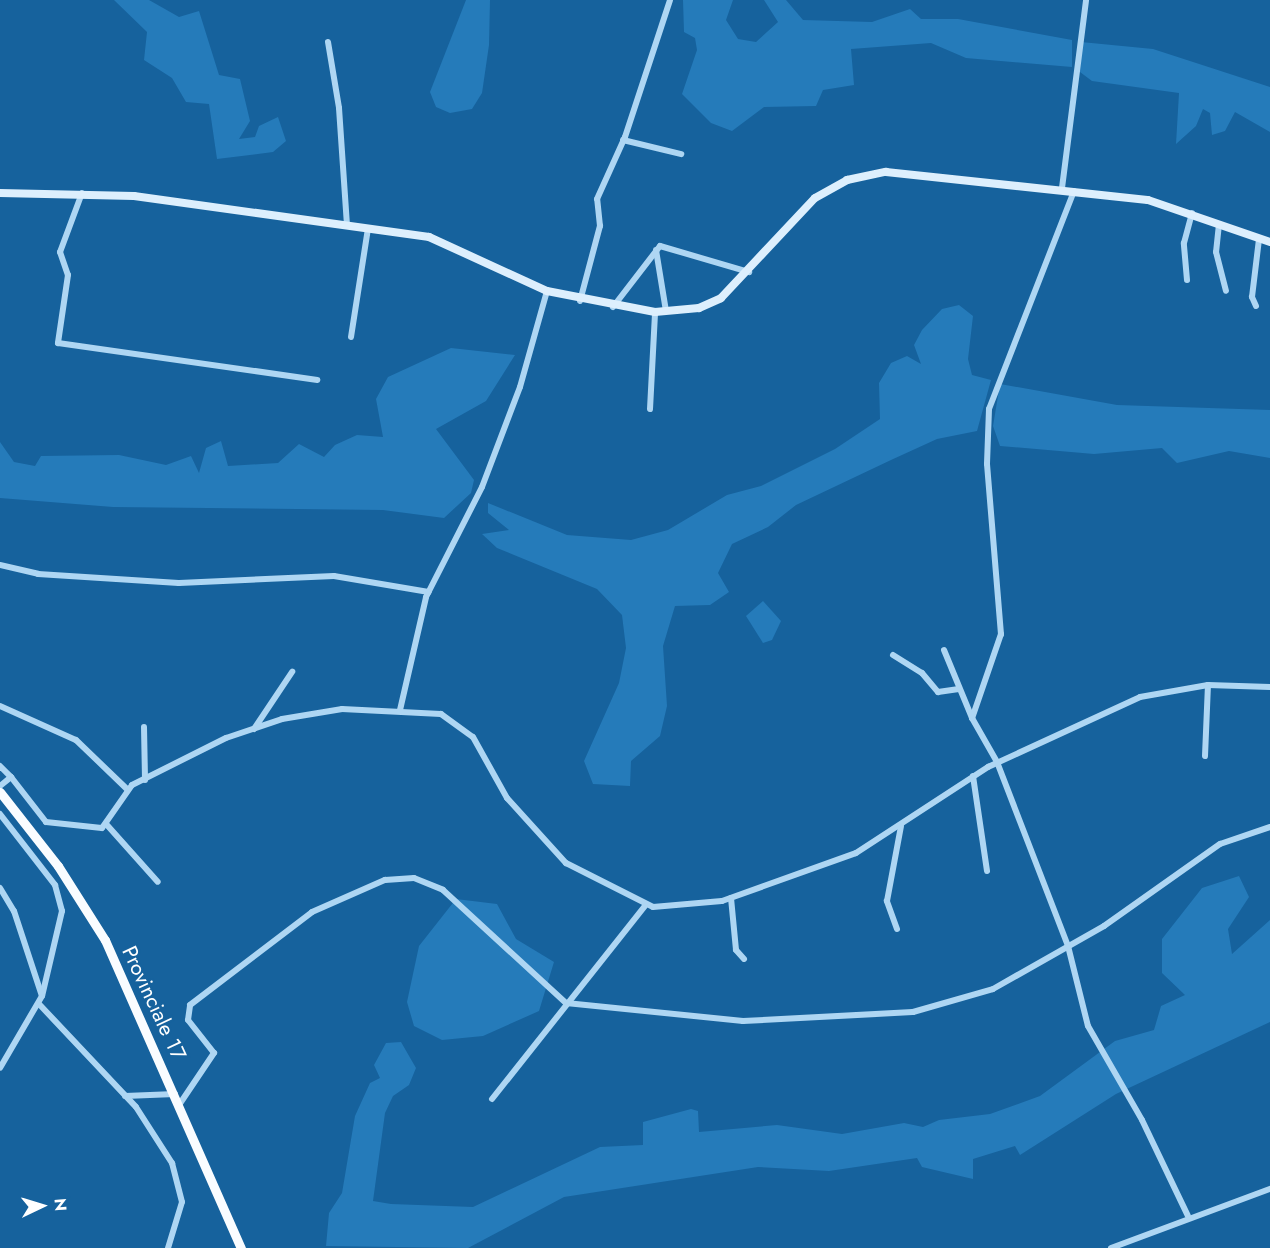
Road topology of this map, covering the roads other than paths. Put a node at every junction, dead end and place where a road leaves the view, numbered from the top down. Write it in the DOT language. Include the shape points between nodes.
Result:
graph roads {
  1 [pos="670,0"];
  2 [pos="1086,0"];
  3 [pos="328,42"];
  4 [pos="623,140"];
  5 [pos="681,154"];
  6 [pos="1062,188"];
  7 [pos="1075,190"];
  8 [pos="82,192"];
  9 [pos="0,193"];
  10 [pos="1192,213"];
  11 [pos="347,224"];
  12 [pos="1219,224"];
  13 [pos="368,228"];
  14 [pos="1259,239"];
  15 [pos="1270,242"];
  16 [pos="656,250"];
  17 [pos="750,272"];
  18 [pos="1187,280"];
  19 [pos="547,291"];
  20 [pos="1226,291"];
  21 [pos="580,301"];
  22 [pos="1256,306"];
  23 [pos="613,307"];
  24 [pos="666,311"];
  25 [pos="655,312"];
  26 [pos="351,337"];
  27 [pos="317,380"];
  28 [pos="650,409"];
  29 [pos="0,565"];
  30 [pos="429,592"];
  31 [pos="944,650"];
  32 [pos="893,655"];
  33 [pos="292,672"];
  34 [pos="1208,685"];
  35 [pos="1270,687"];
  36 [pos="959,689"];
  37 [pos="0,706"];
  38 [pos="400,710"];
  39 [pos="972,718"];
  40 [pos="144,727"];
  41 [pos="254,730"];
  42 [pos="1205,756"];
  43 [pos="997,762"];
  44 [pos="0,766"];
  45 [pos="973,776"];
  46 [pos="11,777"];
  47 [pos="145,780"];
  48 [pos="0,786"];
  49 [pos="127,789"];
  50 [pos="0,792"];
  51 [pos="0,814"];
  52 [pos="106,825"];
  53 [pos="901,826"];
  54 [pos="1270,827"];
  55 [pos="34,835"];
  56 [pos="25,846"];
  57 [pos="987,870"];
  58 [pos="158,882"];
  59 [pos="0,888"];
  60 [pos="731,898"];
  61 [pos="645,906"];
  62 [pos="897,929"];
  63 [pos="1068,946"];
  64 [pos="744,959"];
  65 [pos="42,996"];
  66 [pos="566,1003"];
  67 [pos="39,1004"];
  68 [pos="0,1068"];
  69 [pos="175,1094"];
  70 [pos="125,1096"];
  71 [pos="492,1099"];
  72 [pos="179,1105"];
  73 [pos="1270,1189"];
  74 [pos="1188,1216"];
  75 [pos="168,1248"];
  76 [pos="241,1248"];
  77 [pos="1111,1248"];
  1 -- 4 [label="street"];
  2 -- 6 [label="street"];
  3 -- 11 [label="street" via="339,108"];
  4 -- 5 [label="street"];
  4 -- 21 [label="street" via="597,199 598,234"];
  6 -- 7 [label="street"];
  6 -- 17 [label="street" via="911,172 847,180 806,207"];
  7 -- 10 [label="street" via="1148,200"];
  7 -- 39 [label="street" via="989,409 987,464 1001,634"];
  8 -- 9 [label="street"];
  8 -- 11 [label="street"];
  8 -- 27 [label="street" via="60,252 68,275 58,343"];
  10 -- 12 [label="street"];
  10 -- 18 [label="street" via="1184,243"];
  11 -- 13 [label="street"];
  12 -- 14 [label="street"];
  12 -- 20 [label="street" via="1216,252"];
  13 -- 19 [label="street" via="446,243"];
  13 -- 26 [label="street"];
  14 -- 15 [label="street"];
  14 -- 22 [label="street" via="1252,297"];
  16 -- 17 [label="street" via="666,245"];
  16 -- 23 [label="street"];
  16 -- 24 [label="street"];
  17 -- 24 [label="street" via="721,298 699,308"];
  19 -- 21 [label="street"];
  19 -- 30 [label="street" via="509,418 482,487"];
  21 -- 23 [label="street"];
  23 -- 25 [label="street"];
  24 -- 25 [label="street"];
  25 -- 28 [label="street"];
  29 -- 30 [label="street" via="38,574 179,583 334,576"];
  30 -- 38 [label="street" via="404,673"];
  31 -- 36 [label="street"];
  32 -- 36 [label="street" via="922,673 938,692"];
  33 -- 41 [label="street"];
  34 -- 35 [label="street"];
  34 -- 42 [label="street"];
  34 -- 43 [label="street" via="1140,697"];
  36 -- 39 [label="street"];
  37 -- 49 [label="street" via="76,740"];
  38 -- 41 [label="street" via="307,711"];
  38 -- 61 [label="street" via="455,720 472,737 527,825 577,872"];
  39 -- 43 [label="street"];
  40 -- 47 [label="street"];
  41 -- 47 [label="street" via="198,750"];
  43 -- 45 [label="street"];
  43 -- 63 [label="street"];
  44 -- 46 [label="street"];
  45 -- 53 [label="street"];
  45 -- 57 [label="street"];
  46 -- 48 [label="street"];
  46 -- 52 [label="street" via="46,822"];
  47 -- 49 [label="street"];
  49 -- 52 [label="street"];
  50 -- 55 [label="main road, Provinciale 17"];
  51 -- 56 [label="street"];
  52 -- 58 [label="street"];
  53 -- 60 [label="street" via="856,853"];
  53 -- 62 [label="street" via="887,901"];
  54 -- 63 [label="street" via="1211,850"];
  55 -- 56 [label="street"];
  55 -- 69 [label="main road, Provinciale 17" via="105,940"];
  56 -- 65 [label="street" via="62,901"];
  59 -- 65 [label="street" via="15,911"];
  60 -- 61 [label="street"];
  60 -- 64 [label="street" via="736,950"];
  61 -- 66 [label="street"];
  63 -- 66 [label="street" via="993,989 913,1012 743,1022"];
  63 -- 74 [label="street" via="1088,1026 1142,1120"];
  65 -- 67 [label="street"];
  66 -- 71 [label="street"];
  66 -- 72 [label="street" via="443,890 414,878 385,880 312,912 190,1005 188,1020 214,1053"];
  67 -- 68 [label="street"];
  67 -- 70 [label="street"];
  69 -- 70 [label="street"];
  69 -- 72 [label="main road, Provinciale 17"];
  70 -- 75 [label="street" via="162,1145 180,1183 180,1218"];
  72 -- 76 [label="main road, Provinciale 17"];
  73 -- 74 [label="street"];
  74 -- 77 [label="street"];
}
